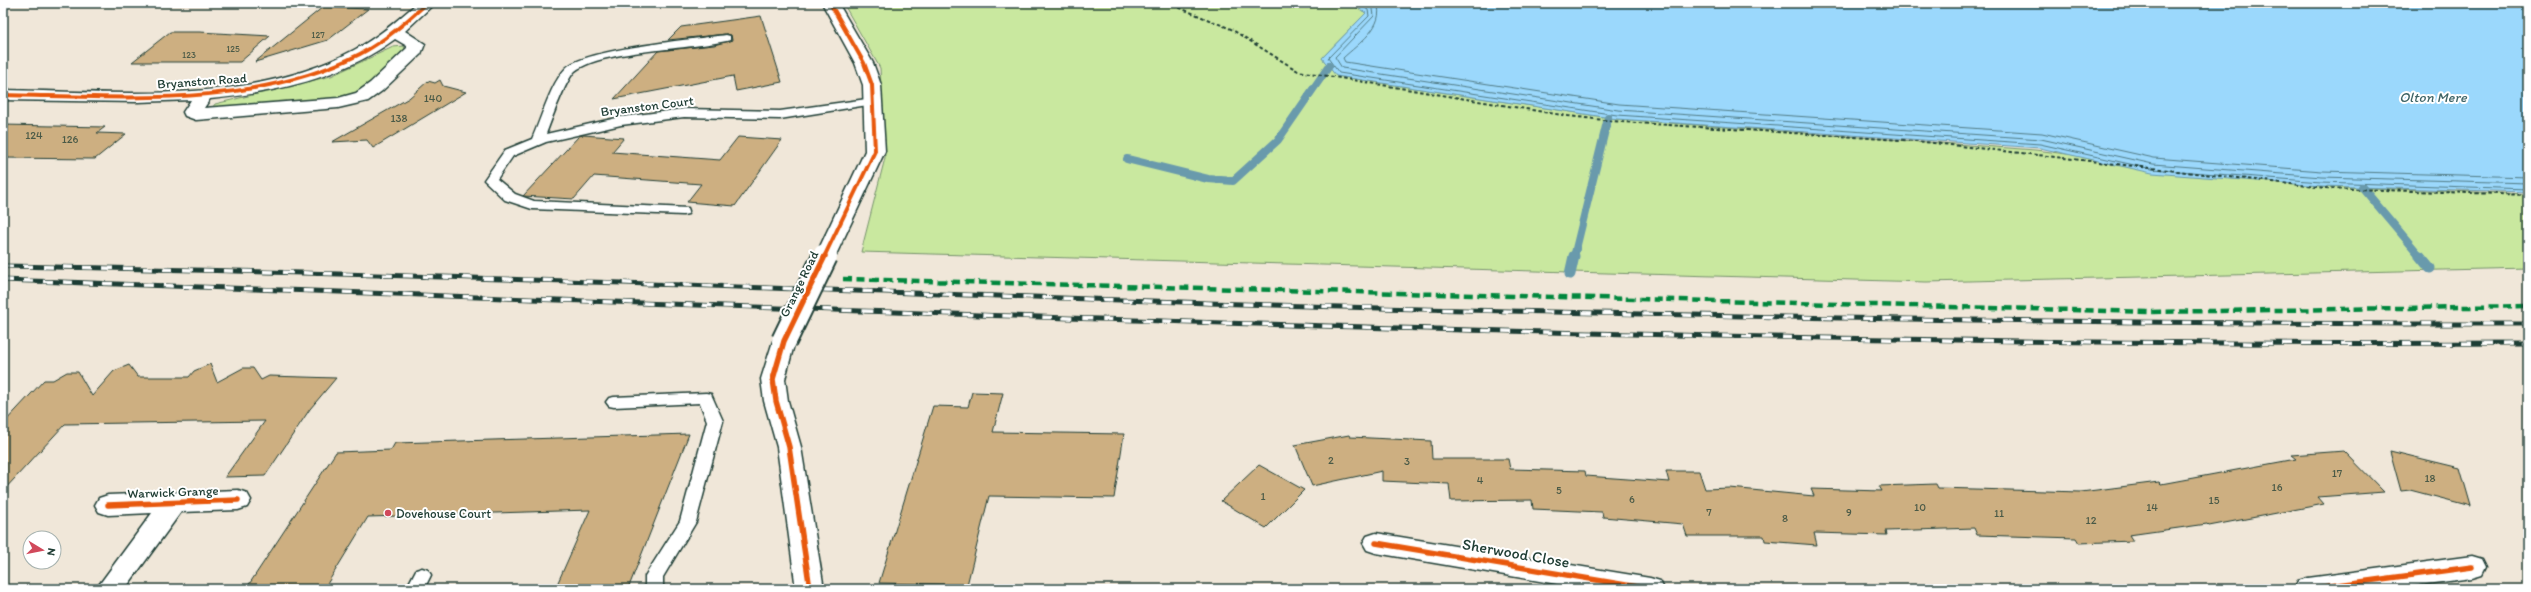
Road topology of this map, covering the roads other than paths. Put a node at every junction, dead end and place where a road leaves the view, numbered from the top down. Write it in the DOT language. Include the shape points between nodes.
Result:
graph roads {
  1 [pos="427,3"];
  2 [pos="830,3"];
  3 [pos="395,32"];
  4 [pos="726,38"];
  5 [pos="3,95"];
  6 [pos="204,95"];
  7 [pos="874,100"];
  8 [pos="537,141"];
  9 [pos="683,211"];
  10 [pos="614,402"];
  11 [pos="238,500"];
  12 [pos="173,504"];
  13 [pos="108,505"];
  14 [pos="1376,543"];
  15 [pos="2472,567"];
  16 [pos="110,589"];
  17 [pos="654,589"];
  18 [pos="810,589"];
  19 [pos="1650,589"];
  20 [pos="2308,589"];
  1 -- 3 [label="street, Bryanston Road"];
  2 -- 7 [label="street, Grange Road" via="864,63"];
  3 -- 6 [label="street, Bryanston Road" via="359,54 313,73 258,88"];
  3 -- 6 [label="street, Bryanston Road" via="416,44 415,50 376,87 362,96 338,103 192,112"];
  4 -- 8 [label="lane" via="607,56 570,70"];
  5 -- 6 [label="street, Bryanston Road"];
  7 -- 8 [label="lane, Bryanston Court" via="780,115 684,113 628,120"];
  7 -- 18 [label="street, Grange Road, bridge" via="875,151 784,341 773,379 776,401 789,447"];
  8 -- 9 [label="lane, Bryanston Court" via="509,153 490,180 510,197 532,205"];
  10 -- 17 [label="lane" via="706,398 715,421 688,522 654,576"];
  11 -- 12 [label="street, Warwick Grange"];
  12 -- 13 [label="street, Warwick Grange"];
  12 -- 16 [label="street, Warwick Grange"];
  14 -- 19 [label="street, Sherwood Close"];
  15 -- 20 [label="street"];
}
